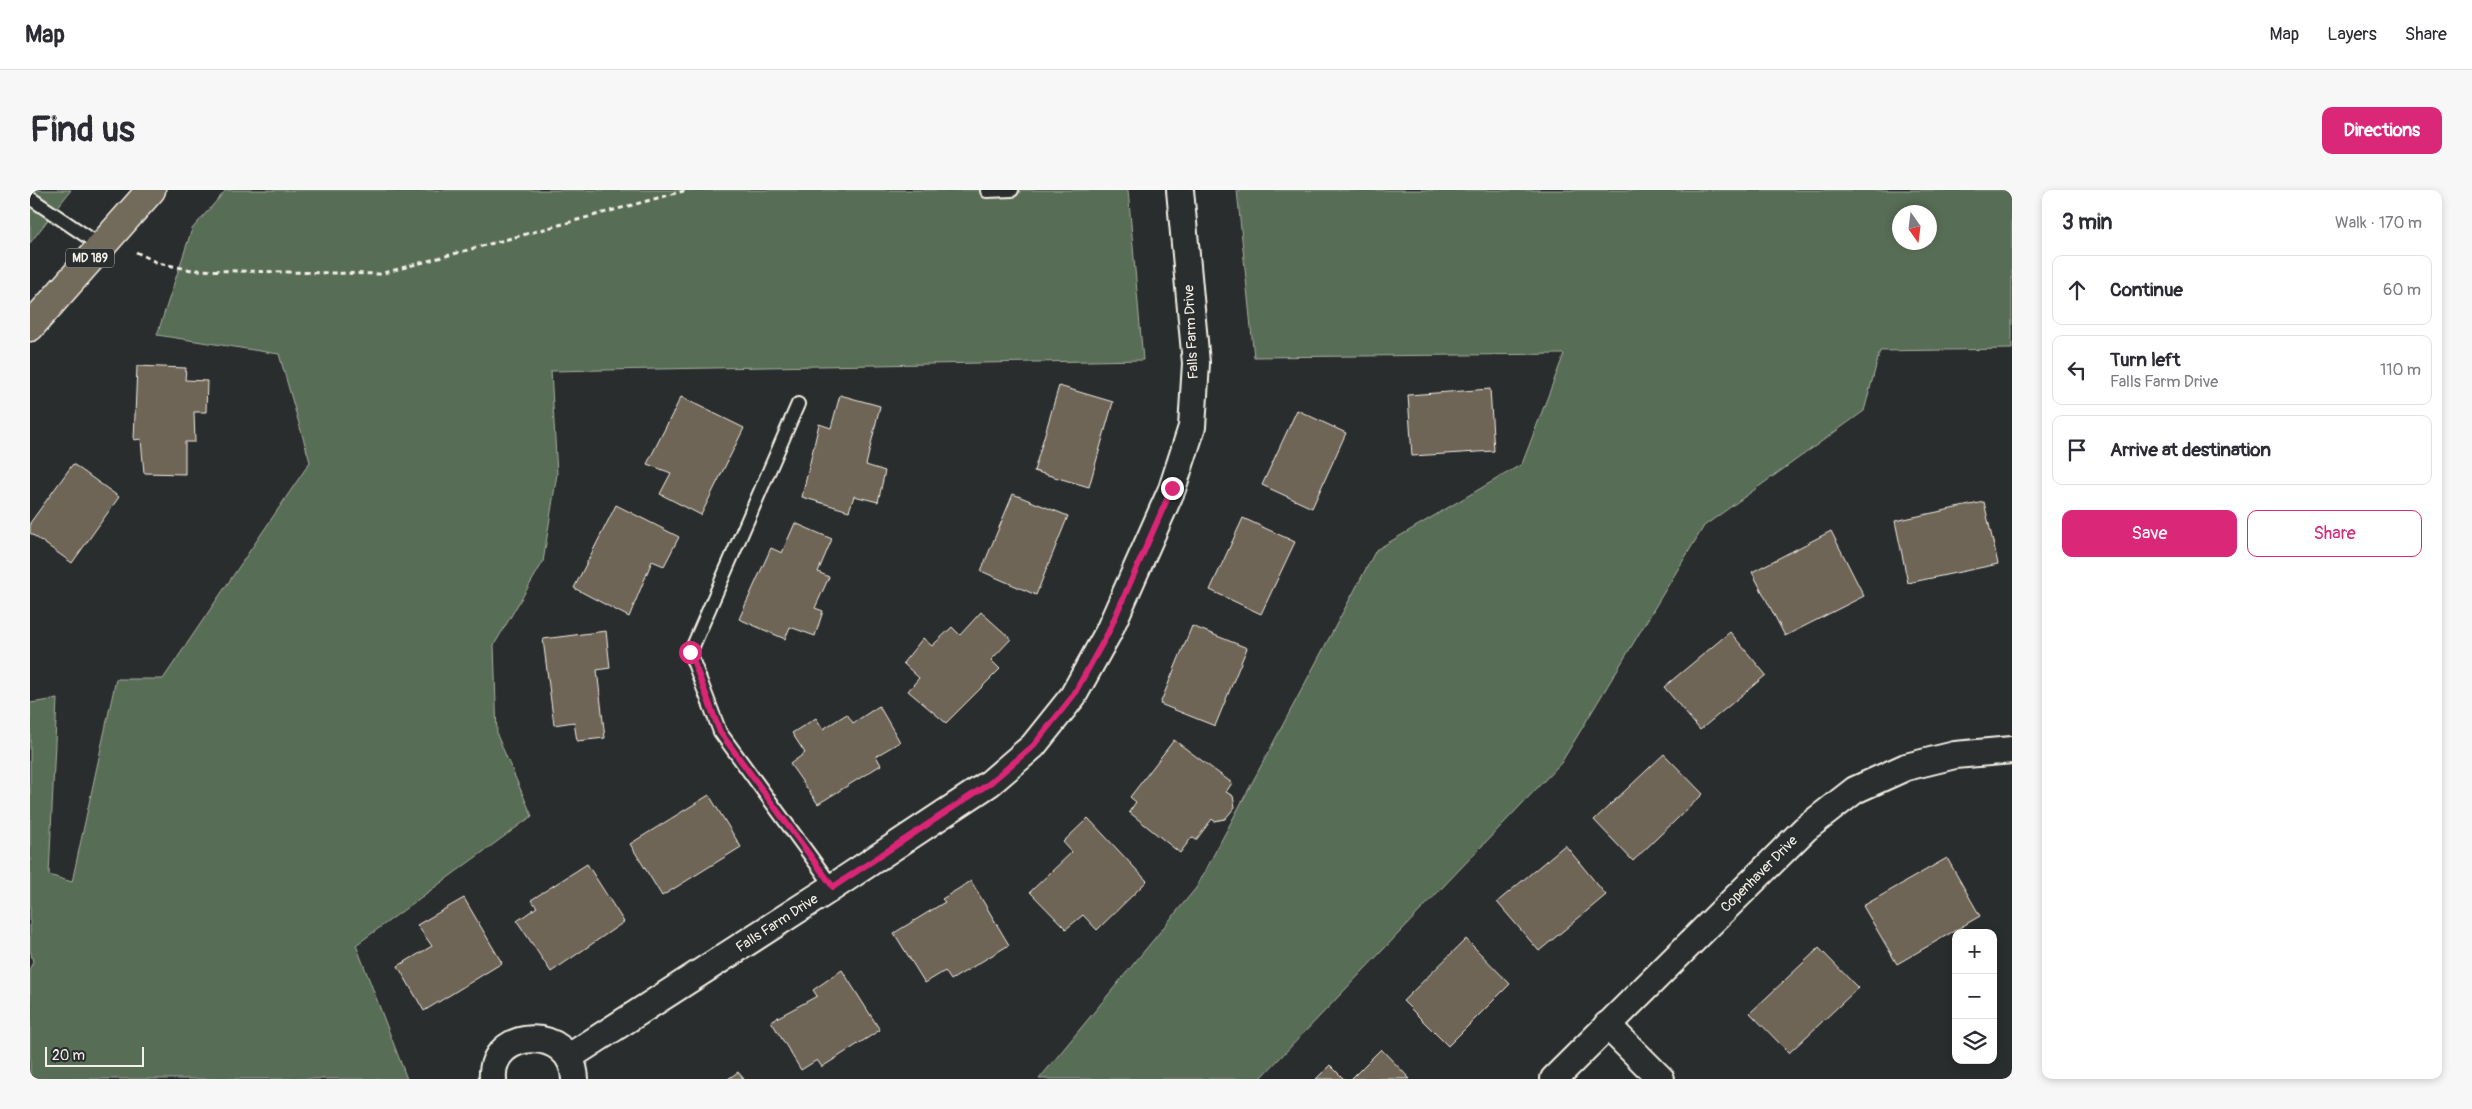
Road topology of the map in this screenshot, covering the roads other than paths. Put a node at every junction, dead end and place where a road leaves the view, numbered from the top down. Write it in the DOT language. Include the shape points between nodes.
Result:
graph roads {
  1 [pos="151,190"];
  2 [pos="1012,190"];
  3 [pos="1180,190"];
  4 [pos="987,191"];
  5 [pos="30,198"];
  6 [pos="101,246"];
  7 [pos="30,327"];
  8 [pos="798,404"];
  9 [pos="2012,750"];
  10 [pos="833,887"];
  11 [pos="1607,1025"];
  12 [pos="572,1068"];
  13 [pos="493,1079"];
  14 [pos="1554,1079"];
  15 [pos="1661,1079"];
  1 -- 6 [label="main road, MD 189"];
  2 -- 4 [label="lane"];
  3 -- 10 [label="street, Falls Farm Drive" via="1196,363 1192,427 1172,488 1108,633 1073,696 1033,746 990,783"];
  5 -- 6 [label="lane"];
  6 -- 7 [label="main road, MD 189"];
  8 -- 10 [label="lane" via="690,652 720,732"];
  9 -- 11 [label="street, Copenhaver Drive" via="1955,755 1906,768 1856,790 1805,828"];
  10 -- 12 [label="street, Falls Farm Drive"];
  11 -- 14 [label="street, Copenhaver Drive"];
  11 -- 15 [label="street"];
  12 -- 13 [label="street, Falls Farm Drive" via="559,1047 546,1040 532,1038 506,1049 497,1060"];
}
